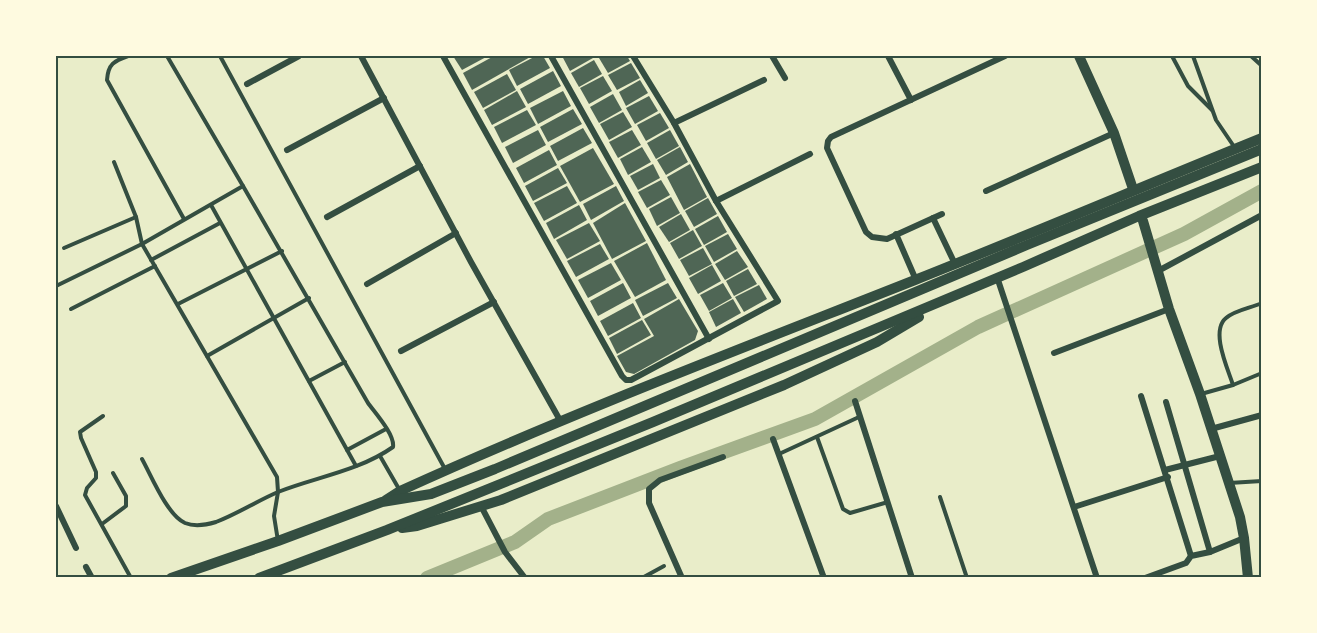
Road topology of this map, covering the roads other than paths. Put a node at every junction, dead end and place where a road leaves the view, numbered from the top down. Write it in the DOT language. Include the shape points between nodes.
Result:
graph roads {
  1 [pos="128,56"];
  2 [pos="167,56"];
  3 [pos="220,56"];
  4 [pos="299,56"];
  5 [pos="361,56"];
  6 [pos="443,56"];
  7 [pos="551,56"];
  8 [pos="633,56"];
  9 [pos="772,56"];
  10 [pos="888,56"];
  11 [pos="1005,56"];
  12 [pos="1079,56"];
  13 [pos="1172,56"];
  14 [pos="1193,56"];
  15 [pos="1251,56"];
  16 [pos="1262,66"];
  17 [pos="785,78"];
  18 [pos="764,80"];
  19 [pos="247,84"];
  20 [pos="384,98"];
  21 [pos="911,100"];
  22 [pos="1213,111"];
  23 [pos="674,123"];
  24 [pos="1114,132"];
  25 [pos="1262,138"];
  26 [pos="1236,148"];
  27 [pos="1262,149"];
  28 [pos="287,150"];
  29 [pos="810,154"];
  30 [pos="114,162"];
  31 [pos="420,166"];
  32 [pos="1262,169"];
  33 [pos="243,186"];
  34 [pos="1133,189"];
  35 [pos="986,191"];
  36 [pos="716,201"];
  37 [pos="211,205"];
  38 [pos="942,214"];
  39 [pos="1262,215"];
  40 [pos="136,217"];
  41 [pos="327,217"];
  42 [pos="933,218"];
  43 [pos="184,219"];
  44 [pos="1143,220"];
  45 [pos="220,223"];
  46 [pos="456,233"];
  47 [pos="896,234"];
  48 [pos="142,244"];
  49 [pos="64,248"];
  50 [pos="282,251"];
  51 [pos="151,260"];
  52 [pos="955,264"];
  53 [pos="155,266"];
  54 [pos="247,270"];
  55 [pos="1158,271"];
  56 [pos="998,279"];
  57 [pos="916,280"];
  58 [pos="367,284"];
  59 [pos="56,286"];
  60 [pos="309,298"];
  61 [pos="494,302"];
  62 [pos="1262,303"];
  63 [pos="178,304"];
  64 [pos="71,309"];
  65 [pos="1170,309"];
  66 [pos="832,312"];
  67 [pos="274,319"];
  68 [pos="709,339"];
  69 [pos="401,351"];
  70 [pos="1054,353"];
  71 [pos="850,354"];
  72 [pos="207,356"];
  73 [pos="345,362"];
  74 [pos="1262,373"];
  75 [pos="309,381"];
  76 [pos="1233,385"];
  77 [pos="1200,394"];
  78 [pos="1141,396"];
  79 [pos="855,401"];
  80 [pos="1166,402"];
  81 [pos="1262,415"];
  82 [pos="103,416"];
  83 [pos="860,417"];
  84 [pos="561,422"];
  85 [pos="386,429"];
  86 [pos="1211,429"];
  87 [pos="817,437"];
  88 [pos="773,439"];
  89 [pos="347,450"];
  90 [pos="778,454"];
  91 [pos="380,456"];
  92 [pos="1220,456"];
  93 [pos="723,457"];
  94 [pos="142,459"];
  95 [pos="1185,464"];
  96 [pos="356,466"];
  97 [pos="445,470"];
  98 [pos="1165,470"];
  99 [pos="113,473"];
  100 [pos="1168,477"];
  101 [pos="1262,481"];
  102 [pos="1229,483"];
  103 [pos="400,491"];
  104 [pos="278,492"];
  105 [pos="940,498"];
  106 [pos="382,502"];
  107 [pos="888,502"];
  108 [pos="56,506"];
  109 [pos="481,506"];
  110 [pos="1074,507"];
  111 [pos="102,525"];
  112 [pos="387,530"];
  113 [pos="1244,538"];
  114 [pos="278,542"];
  115 [pos="76,548"];
  116 [pos="1210,552"];
  117 [pos="1191,556"];
  118 [pos="664,566"];
  119 [pos="86,567"];
  120 [pos="92,578"];
  121 [pos="131,578"];
  122 [pos="171,578"];
  123 [pos="259,578"];
  124 [pos="525,578"];
  125 [pos="642,578"];
  126 [pos="682,578"];
  127 [pos="824,578"];
  128 [pos="912,578"];
  129 [pos="967,578"];
  130 [pos="1096,578"];
  131 [pos="1145,578"];
  132 [pos="1248,578"];
  1 -- 43 [label="lane" via="113,62 107,80"];
  2 -- 33 [label="lane"];
  3 -- 97 [label="lane"];
  4 -- 19 [label="street"];
  5 -- 20 [label="street"];
  6 -- 68 [label="street" via="622,376 626,380 636,379"];
  7 -- 68 [label="street"];
  8 -- 23 [label="street"];
  9 -- 17 [label="street"];
  10 -- 21 [label="street"];
  11 -- 21 [label="street"];
  12 -- 24 [label="main road"];
  13 -- 22 [label="lane" via="1188,86"];
  14 -- 22 [label="lane"];
  15 -- 16 [label="lane"];
  18 -- 23 [label="street"];
  20 -- 28 [label="street"];
  20 -- 31 [label="street"];
  21 -- 47 [label="street" via="831,137 827,148 866,232 878,239"];
  22 -- 26 [label="lane"];
  23 -- 36 [label="street"];
  24 -- 34 [label="main road"];
  24 -- 35 [label="street"];
  25 -- 26 [label="main road"];
  26 -- 34 [label="main road"];
  27 -- 106 [label="main road" via="495,469 430,494"];
  29 -- 36 [label="street"];
  30 -- 40 [label="lane"];
  31 -- 41 [label="street"];
  31 -- 46 [label="street"];
  32 -- 44 [label="main road"];
  32 -- 112 [label="main road" via="1139,216"];
  33 -- 37 [label="lane"];
  33 -- 50 [label="lane"];
  34 -- 44 [label="main road"];
  34 -- 52 [label="main road"];
  36 -- 68 [label="street" via="778,302"];
  37 -- 43 [label="lane"];
  37 -- 45 [label="lane"];
  38 -- 42 [label="street"];
  39 -- 55 [label="street"];
  40 -- 48 [label="lane"];
  40 -- 49 [label="lane"];
  42 -- 47 [label="street"];
  42 -- 52 [label="street"];
  43 -- 48 [label="lane"];
  44 -- 55 [label="main road"];
  44 -- 56 [label="main road"];
  45 -- 51 [label="lane"];
  45 -- 54 [label="lane"];
  46 -- 58 [label="street"];
  46 -- 61 [label="street"];
  47 -- 57 [label="street"];
  48 -- 51 [label="lane"];
  48 -- 59 [label="lane"];
  50 -- 54 [label="lane"];
  50 -- 60 [label="lane"];
  51 -- 53 [label="lane"];
  52 -- 57 [label="main road"];
  53 -- 63 [label="lane"];
  53 -- 64 [label="lane"];
  54 -- 63 [label="lane"];
  54 -- 67 [label="lane"];
  55 -- 65 [label="main road"];
  56 -- 71 [label="main road" via="942,304"];
  56 -- 110 [label="street"];
  57 -- 66 [label="main road"];
  60 -- 67 [label="lane"];
  60 -- 73 [label="lane"];
  61 -- 69 [label="street"];
  61 -- 84 [label="street"];
  62 -- 76 [label="lane" via="1230,315 1221,325 1220,342"];
  63 -- 72 [label="lane"];
  65 -- 70 [label="street"];
  65 -- 77 [label="main road"];
  66 -- 71 [label="main road" via="844,318 853,335"];
  66 -- 84 [label="main road"];
  67 -- 72 [label="lane"];
  67 -- 75 [label="lane"];
  71 -- 109 [label="main road" via="784,385"];
  72 -- 104 [label="lane" via="277,477"];
  73 -- 75 [label="lane"];
  73 -- 85 [label="lane"];
  74 -- 76 [label="lane"];
  75 -- 89 [label="lane"];
  76 -- 77 [label="lane"];
  77 -- 86 [label="main road"];
  78 -- 98 [label="street"];
  79 -- 83 [label="street"];
  80 -- 95 [label="street"];
  81 -- 86 [label="street"];
  82 -- 111 [label="lane" via="80,432 96,472 85,495"];
  83 -- 87 [label="lane"];
  83 -- 107 [label="street"];
  84 -- 97 [label="main road"];
  85 -- 89 [label="lane"];
  85 -- 91 [label="lane" via="392,435 393,447"];
  86 -- 92 [label="main road"];
  87 -- 90 [label="lane"];
  87 -- 107 [label="lane" via="843,509 850,513"];
  88 -- 90 [label="street"];
  89 -- 96 [label="lane"];
  90 -- 127 [label="street"];
  91 -- 96 [label="lane"];
  91 -- 103 [label="lane"];
  92 -- 95 [label="street"];
  92 -- 102 [label="main road"];
  93 -- 126 [label="street" via="660,480 649,489 649,503"];
  94 -- 104 [label="lane" via="169,508 183,522 196,526 217,521"];
  95 -- 98 [label="street"];
  95 -- 116 [label="street"];
  96 -- 104 [label="lane"];
  97 -- 103 [label="main road"];
  98 -- 100 [label="street"];
  99 -- 111 [label="lane" via="126,496 126,506"];
  100 -- 110 [label="street"];
  100 -- 117 [label="street"];
  101 -- 102 [label="lane"];
  102 -- 113 [label="main road"];
  103 -- 106 [label="main road"];
  104 -- 114 [label="lane" via="274,516"];
  105 -- 129 [label="lane"];
  106 -- 114 [label="main road"];
  107 -- 128 [label="street"];
  108 -- 115 [label="street"];
  109 -- 112 [label="main road" via="417,526"];
  109 -- 124 [label="street" via="505,552"];
  110 -- 130 [label="street"];
  111 -- 121 [label="lane"];
  112 -- 123 [label="main road"];
  113 -- 116 [label="street"];
  113 -- 132 [label="main road"];
  114 -- 122 [label="main road"];
  116 -- 117 [label="street"];
  117 -- 131 [label="street" via="1186,563"];
  118 -- 125 [label="lane"];
  119 -- 120 [label="street"];
}
